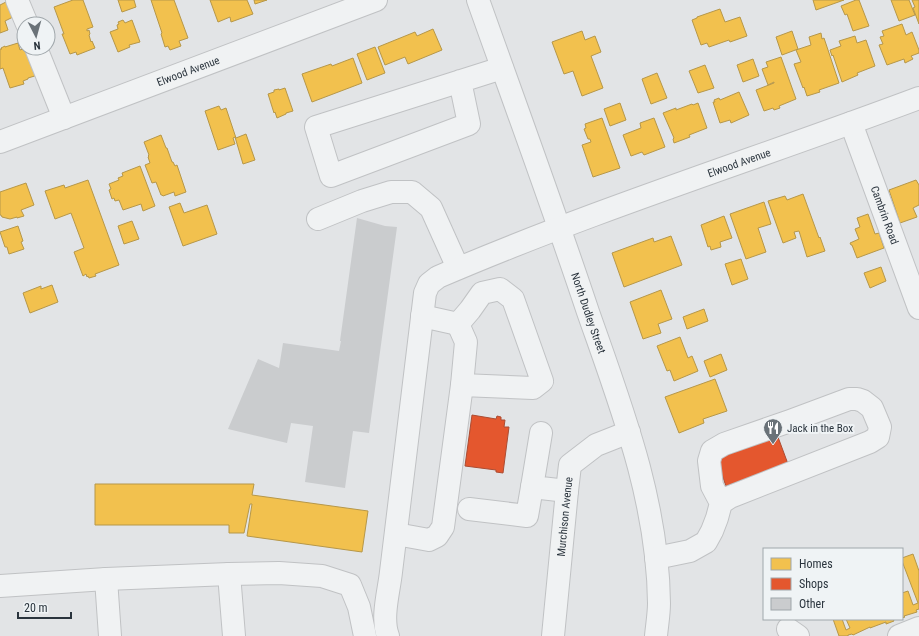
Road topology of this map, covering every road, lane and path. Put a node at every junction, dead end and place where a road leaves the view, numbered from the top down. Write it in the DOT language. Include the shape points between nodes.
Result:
graph roads {
  1 [pos="17,0"];
  2 [pos="376,0"];
  3 [pos="478,0"];
  4 [pos="24,16"];
  5 [pos="39,56"];
  6 [pos="502,68"];
  7 [pos="460,81"];
  8 [pos="919,98"];
  9 [pos="64,118"];
  10 [pos="851,123"];
  11 [pos="0,142"];
  12 [pos="318,219"];
  13 [pos="560,228"];
  14 [pos="458,268"];
  15 [pos="919,308"];
  16 [pos="422,316"];
  17 [pos="458,324"];
  18 [pos="462,384"];
  19 [pos="629,432"];
  20 [pos="541,433"];
  21 [pos="532,487"];
  22 [pos="567,490"];
  23 [pos="721,503"];
  24 [pos="470,509"];
  25 [pos="396,534"];
  26 [pos="656,558"];
  27 [pos="228,574"];
  28 [pos="106,579"];
  29 [pos="0,586"];
  30 [pos="919,628"];
  31 [pos="110,636"];
  32 [pos="234,636"];
  33 [pos="365,636"];
  34 [pos="388,636"];
  35 [pos="553,636"];
  36 [pos="656,636"];
  37 [pos="899,636"];
  1 -- 4 [label="street"];
  2 -- 9 [label="street, Elwood Avenue"];
  3 -- 6 [label="street, North Dudley Street"];
  5 -- 9 [label="street"];
  6 -- 7 [label="street"];
  6 -- 13 [label="street, North Dudley Street"];
  7 -- 7 [label="street" via="316,128 331,176 469,124"];
  8 -- 10 [label="street, Elwood Avenue"];
  9 -- 11 [label="street, Elwood Avenue"];
  10 -- 13 [label="street, Elwood Avenue"];
  10 -- 15 [label="street, Cambrin Road"];
  12 -- 14 [label="street" via="391,192 412,192 431,208"];
  13 -- 14 [label="street, Elwood Avenue"];
  13 -- 19 [label="street, North Dudley Street"];
  14 -- 16 [label="street, Elwood Avenue" via="438,277 430,284 424,293"];
  16 -- 17 [label="street"];
  16 -- 25 [label="street, Elwood Avenue"];
  17 -- 18 [label="street" via="466,342"];
  17 -- 18 [label="street" via="482,293 500,289 513,299 542,381 533,388"];
  18 -- 25 [label="street" via="443,527 437,536 429,540"];
  19 -- 22 [label="street, Murchison Avenue" via="596,445 570,465"];
  19 -- 26 [label="street, North Dudley Street" via="644,486"];
  20 -- 21 [label="street"];
  21 -- 22 [label="street"];
  21 -- 24 [label="street" via="528,516"];
  22 -- 35 [label="street, Murchison Avenue"];
  23 -- 23 [label="street" via="730,497 878,437 880,427 872,408 863,401 849,399 724,444 712,451 708,461 712,486"];
  23 -- 26 [label="street" via="706,542 690,551"];
  25 -- 34 [label="street, Elwood Avenue" via="385,615"];
  26 -- 36 [label="street, North Dudley Street" via="659,604"];
  27 -- 28 [label="street"];
  27 -- 32 [label="street"];
  27 -- 33 [label="street" via="278,573 322,576 350,585 359,607"];
  28 -- 29 [label="street"];
  28 -- 31 [label="street"];
  30 -- 37 [label="street"];
}
